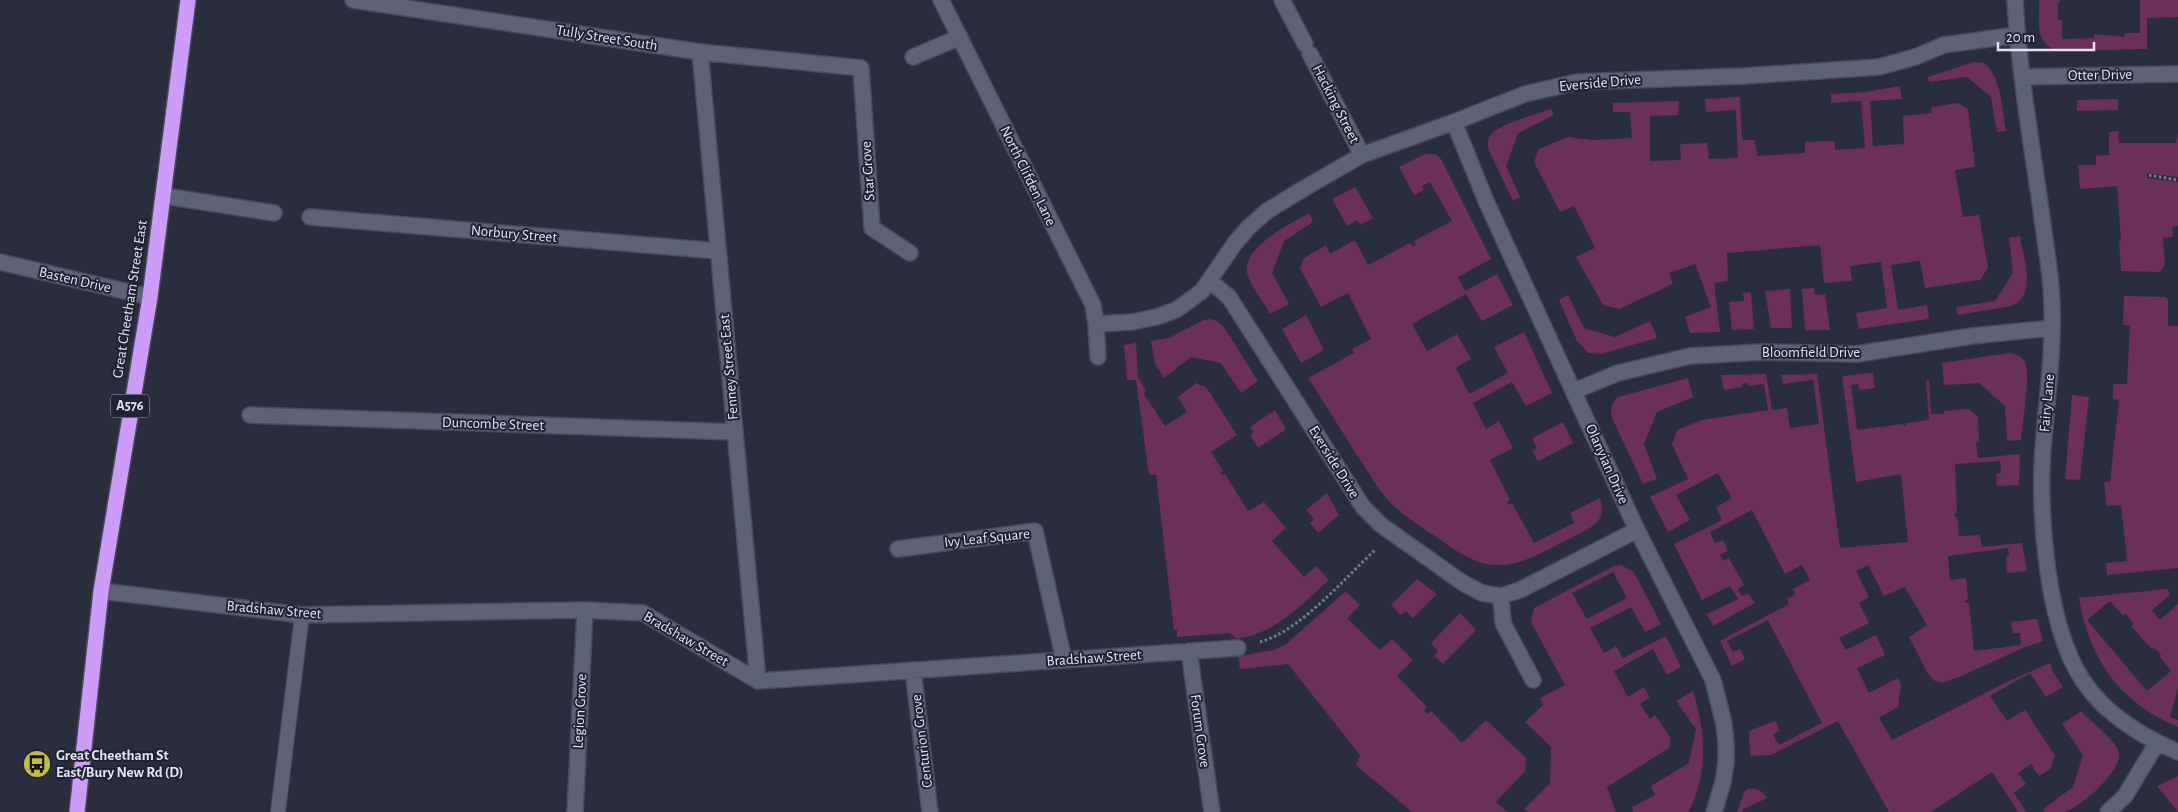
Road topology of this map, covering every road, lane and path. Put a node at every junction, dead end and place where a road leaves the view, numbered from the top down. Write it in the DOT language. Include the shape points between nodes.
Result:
graph roads {
  1 [pos="188,0"];
  2 [pos="353,0"];
  3 [pos="941,0"];
  4 [pos="1282,0"];
  5 [pos="2015,0"];
  6 [pos="373,2"];
  7 [pos="2017,35"];
  8 [pos="960,38"];
  9 [pos="700,52"];
  10 [pos="913,57"];
  11 [pos="862,68"];
  12 [pos="2178,74"];
  13 [pos="2022,77"];
  14 [pos="1454,122"];
  15 [pos="1362,155"];
  16 [pos="2149,175"];
  17 [pos="2178,180"];
  18 [pos="164,196"];
  19 [pos="274,213"];
  20 [pos="310,217"];
  21 [pos="718,251"];
  22 [pos="910,253"];
  23 [pos="0,262"];
  24 [pos="1210,281"];
  25 [pos="150,297"];
  26 [pos="1096,324"];
  27 [pos="2052,328"];
  28 [pos="1098,357"];
  29 [pos="1574,391"];
  30 [pos="250,415"];
  31 [pos="735,432"];
  32 [pos="1637,530"];
  33 [pos="1390,532"];
  34 [pos="898,548"];
  35 [pos="101,591"];
  36 [pos="1501,596"];
  37 [pos="585,610"];
  38 [pos="302,615"];
  39 [pos="1238,648"];
  40 [pos="1189,651"];
  41 [pos="1064,660"];
  42 [pos="913,670"];
  43 [pos="1533,680"];
  44 [pos="758,681"];
  45 [pos="2157,743"];
  46 [pos="2178,752"];
  47 [pos="77,812"];
  48 [pos="278,812"];
  49 [pos="575,812"];
  50 [pos="930,812"];
  51 [pos="1212,812"];
  52 [pos="1714,812"];
  53 [pos="2108,812"];
  1 -- 18 [label="highway, Great Cheetham Street East / A576"];
  2 -- 6 [label="street, Tully Street South"];
  3 -- 8 [label="street, North Clifden Lane"];
  4 -- 15 [label="street, Hacking Street"];
  5 -- 7 [label="street, Fairy Lane"];
  6 -- 9 [label="street, Tully Street South"];
  7 -- 13 [label="street, Fairy Lane"];
  7 -- 14 [label="street, Everside Drive" via="1944,45 1915,57 1879,66 1744,76 1576,82 1525,94"];
  8 -- 10 [label="street"];
  8 -- 26 [label="street, North Clifden Lane" via="1092,306"];
  9 -- 11 [label="street, Tully Street South"];
  9 -- 21 [label="street, Fenney Street East"];
  11 -- 22 [label="street, Star Grove" via="872,228"];
  12 -- 13 [label="street, Otter Drive"];
  13 -- 27 [label="street, Fairy Lane" via="2051,286"];
  14 -- 15 [label="street, Everside Drive"];
  14 -- 29 [label="street, Olanyian Drive" via="1486,201"];
  15 -- 24 [label="street, Everside Drive" via="1267,211 1235,242"];
  16 -- 17 [label="path"];
  18 -- 19 [label="street"];
  18 -- 25 [label="highway, Great Cheetham Street East / A576"];
  20 -- 21 [label="street, Norbury Street"];
  21 -- 31 [label="street, Fenney Street East"];
  23 -- 25 [label="street, Basten Drive"];
  24 -- 26 [label="street, Everside Drive" via="1176,310 1132,322"];
  24 -- 33 [label="street, Everside Drive" via="1229,297 1363,507"];
  25 -- 35 [label="highway, Great Cheetham Street East / A576"];
  26 -- 28 [label="street, North Clifden Lane"];
  27 -- 29 [label="street, Bloomfield Drive" via="1980,335 1858,354 1762,352 1690,356 1618,373"];
  27 -- 45 [label="street, Fairy Lane" via="2041,504 2051,591 2066,644 2085,683 2132,729"];
  29 -- 32 [label="street, Olanyian Drive"];
  30 -- 31 [label="street, Duncombe Street"];
  31 -- 44 [label="street, Fenney Street East"];
  32 -- 36 [label="street" via="1520,590"];
  32 -- 52 [label="street, Olanyian Drive" via="1713,680 1719,700 1726,764"];
  33 -- 36 [label="street, Everside Drive" via="1463,583 1482,593"];
  33 -- 39 [label="path" via="1300,620 1275,638"];
  34 -- 41 [label="street, Ivy Leaf Square" via="1035,530"];
  35 -- 38 [label="street, Bradshaw Street"];
  35 -- 47 [label="highway, Great Cheetham Street East / A576"];
  36 -- 43 [label="street" via="1504,623"];
  37 -- 38 [label="street, Bradshaw Street"];
  37 -- 44 [label="street, Bradshaw Street" via="643,613"];
  37 -- 49 [label="street, Legion Grove"];
  38 -- 48 [label="lane"];
  39 -- 40 [label="street, Bradshaw Street"];
  40 -- 41 [label="street, Bradshaw Street"];
  40 -- 51 [label="street, Forum Grove"];
  41 -- 42 [label="street, Bradshaw Street"];
  42 -- 44 [label="street, Bradshaw Street"];
  42 -- 50 [label="street, Centurion Grove"];
  45 -- 46 [label="street, Fairy Lane"];
  45 -- 53 [label="street" via="2125,796"];
}
